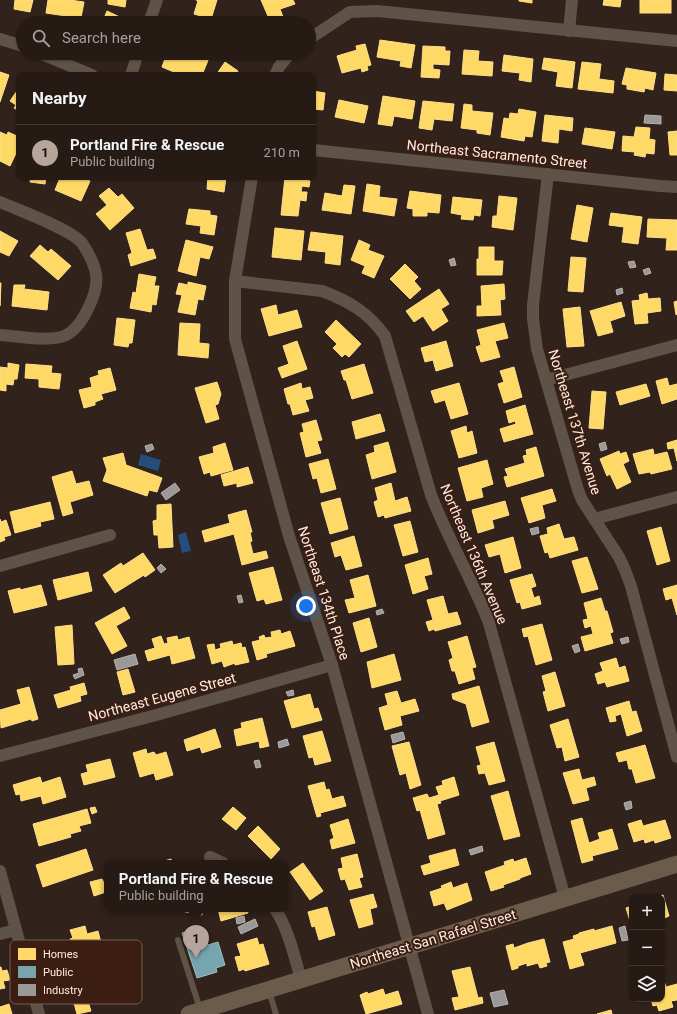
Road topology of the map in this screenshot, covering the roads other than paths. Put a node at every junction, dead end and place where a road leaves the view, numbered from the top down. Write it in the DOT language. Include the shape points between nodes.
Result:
graph roads {
  1 [pos="157,0"];
  2 [pos="572,0"];
  3 [pos="151,16"];
  4 [pos="569,31"];
  5 [pos="316,34"];
  6 [pos="0,39"];
  7 [pos="677,41"];
  8 [pos="16,44"];
  9 [pos="56,60"];
  10 [pos="136,60"];
  11 [pos="284,60"];
  12 [pos="85,72"];
  13 [pos="132,72"];
  14 [pos="276,72"];
  15 [pos="316,150"];
  16 [pos="548,174"];
  17 [pos="252,180"];
  18 [pos="677,187"];
  19 [pos="0,202"];
  20 [pos="235,281"];
  21 [pos="0,335"];
  22 [pos="677,345"];
  23 [pos="546,380"];
  24 [pos="677,497"];
  25 [pos="594,519"];
  26 [pos="110,534"];
  27 [pos="0,566"];
  28 [pos="332,664"];
  29 [pos="0,756"];
  30 [pos="677,758"];
  31 [pos="210,857"];
  32 [pos="216,860"];
  33 [pos="677,864"];
  34 [pos="0,871"];
  35 [pos="565,898"];
  36 [pos="277,912"];
  37 [pos="16,930"];
  38 [pos="0,934"];
  39 [pos="19,940"];
  40 [pos="178,940"];
  41 [pos="410,946"];
  42 [pos="301,979"];
  43 [pos="269,989"];
  44 [pos="36,1004"];
  45 [pos="195,1012"];
  46 [pos="39,1014"];
  47 [pos="276,1014"];
  48 [pos="428,1014"];
  1 -- 3 [label="street"];
  2 -- 4 [label="street"];
  4 -- 5 [label="street" via="377,11 350,12"];
  4 -- 7 [label="street"];
  6 -- 8 [label="street"];
  9 -- 12 [label="street"];
  10 -- 13 [label="street"];
  11 -- 14 [label="street"];
  15 -- 16 [label="street, Northeast Sacramento Street"];
  16 -- 18 [label="street, Northeast Sacramento Street"];
  16 -- 23 [label="street, Northeast 137th Avenue" via="533,319 537,349"];
  17 -- 20 [label="street, Northeast 134th Place"];
  19 -- 21 [label="street" via="70,233 81,243 94,264 96,275 94,292 84,318 64,336 51,339"];
  20 -- 28 [label="street, Northeast 134th Place" via="235,339 241,364 289,536"];
  20 -- 35 [label="street, Northeast 136th Avenue" via="322,291 352,304 366,314 385,336 431,495 489,623"];
  22 -- 23 [label="street"];
  23 -- 25 [label="street, Northeast 137th Avenue" via="578,490"];
  24 -- 25 [label="street"];
  25 -- 30 [label="street, Northeast 137th Avenue" via="619,557 631,586"];
  26 -- 27 [label="street"];
  28 -- 29 [label="street, Northeast Eugene Street" via="160,714"];
  28 -- 41 [label="street, Northeast 134th Place"];
  31 -- 32 [label="street"];
  33 -- 35 [label="street, Northeast San Rafael Street"];
  34 -- 37 [label="street"];
  35 -- 41 [label="street, Northeast San Rafael Street"];
  36 -- 42 [label="street" via="284,925"];
  37 -- 38 [label="street"];
  37 -- 39 [label="street"];
  40 -- 45 [label="lane"];
  41 -- 42 [label="street, Northeast San Rafael Street"];
  41 -- 48 [label="street, Northeast 134th Place"];
  42 -- 43 [label="street, Northeast San Rafael Street"];
  43 -- 45 [label="street, Northeast San Rafael Street"];
  43 -- 47 [label="lane"];
  44 -- 46 [label="street"];
}
